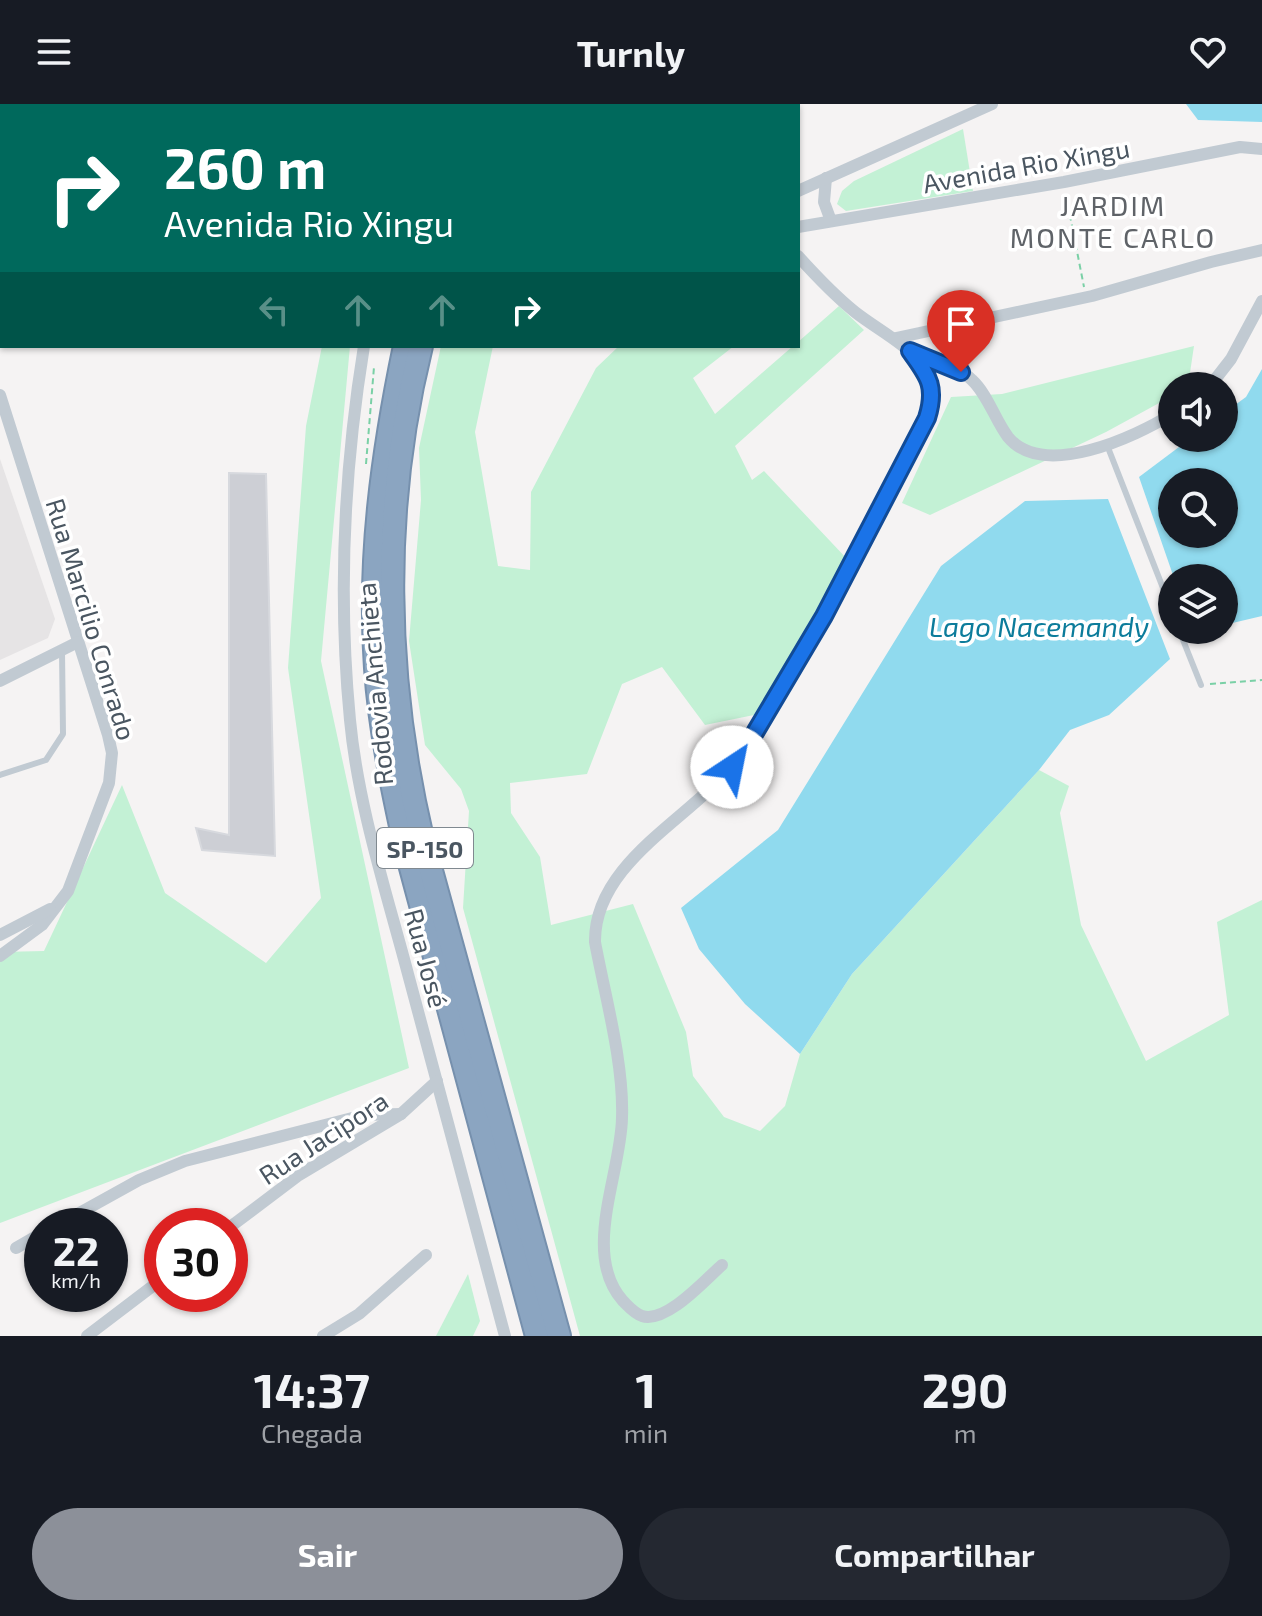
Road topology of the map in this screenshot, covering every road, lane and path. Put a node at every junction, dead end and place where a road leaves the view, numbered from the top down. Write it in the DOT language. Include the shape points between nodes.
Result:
graph roads {
  1 [pos="992,104"];
  2 [pos="1262,149"];
  3 [pos="826,178"];
  4 [pos="1064,182"];
  5 [pos="800,190"];
  6 [pos="831,221"];
  7 [pos="800,227"];
  8 [pos="1262,250"];
  9 [pos="800,258"];
  10 [pos="1086,296"];
  11 [pos="1262,301"];
  12 [pos="896,338"];
  13 [pos="364,348"];
  14 [pos="405,348"];
  15 [pos="421,348"];
  16 [pos="910,351"];
  17 [pos="1221,372"];
  18 [pos="0,395"];
  19 [pos="1158,421"];
  20 [pos="1107,445"];
  21 [pos="1158,575"];
  22 [pos="78,642"];
  23 [pos="1185,644"];
  24 [pos="62,651"];
  25 [pos="1262,680"];
  26 [pos="0,681"];
  27 [pos="1201,685"];
  28 [pos="0,775"];
  29 [pos="62,899"];
  30 [pos="0,935"];
  31 [pos="0,956"];
  32 [pos="437,1081"];
  33 [pos="401,1114"];
  34 [pos="88,1208"];
  35 [pos="248,1213"];
  36 [pos="24,1243"];
  37 [pos="16,1248"];
  38 [pos="426,1255"];
  39 [pos="722,1265"];
  40 [pos="144,1293"];
  41 [pos="87,1336"];
  42 [pos="323,1336"];
  43 [pos="505,1336"];
  44 [pos="537,1336"];
  45 [pos="559,1336"];
  1 -- 3 [label="street"];
  2 -- 4 [label="street, Avenida Rio Xingu" via="1240,147"];
  3 -- 5 [label="street"];
  3 -- 6 [label="street" via="824,202"];
  4 -- 6 [label="street, Avenida Rio Xingu"];
  4 -- 10 [label="path"];
  6 -- 7 [label="street, Avenida Rio Xingu"];
  8 -- 10 [label="street"];
  9 -- 12 [label="street" via="844,303"];
  10 -- 12 [label="street"];
  11 -- 17 [label="street"];
  12 -- 16 [label="street"];
  13 -- 32 [label="street, Rua José" via="345,552 343,633 350,723 362,790"];
  14 -- 44 [label="highway, Rodovia Anchieta / SP-150" via="377,518 374,629 382,721 406,849"];
  15 -- 45 [label="highway, Rodovia Anchieta / SP-150" via="394,519 392,633 402,730 422,838"];
  16 -- 20 [label="street" via="974,381 1009,438 1025,450 1057,456"];
  16 -- 39 [label="street" via="932,388 927,418 824,616 744,751 718,782 620,872 597,916 595,942 622,1090 619,1154 604,1238 607,1279 630,1309 650,1317 674,1307"];
  18 -- 22 [label="street, Rua Marcilio Conrado"];
  19 -- 20 [label="street"];
  20 -- 21 [label="lane"];
  22 -- 24 [label="street"];
  22 -- 29 [label="street, Rua Marcilio Conrado" via="108,735 112,769"];
  23 -- 27 [label="lane"];
  24 -- 26 [label="street"];
  24 -- 28 [label="lane" via="63,734 46,760"];
  25 -- 27 [label="path"];
  29 -- 30 [label="street"];
  29 -- 31 [label="street, Rua Marcilio Conrado" via="42,925"];
  32 -- 33 [label="street, Rua Jacipora"];
  32 -- 43 [label="street, Rua José"];
  33 -- 34 [label="street" via="364,1115 185,1161"];
  33 -- 35 [label="street, Rua Jacipora" via="299,1175"];
  36 -- 37 [label="street"];
  38 -- 42 [label="street" via="359,1314"];
  40 -- 41 [label="street"];
}
